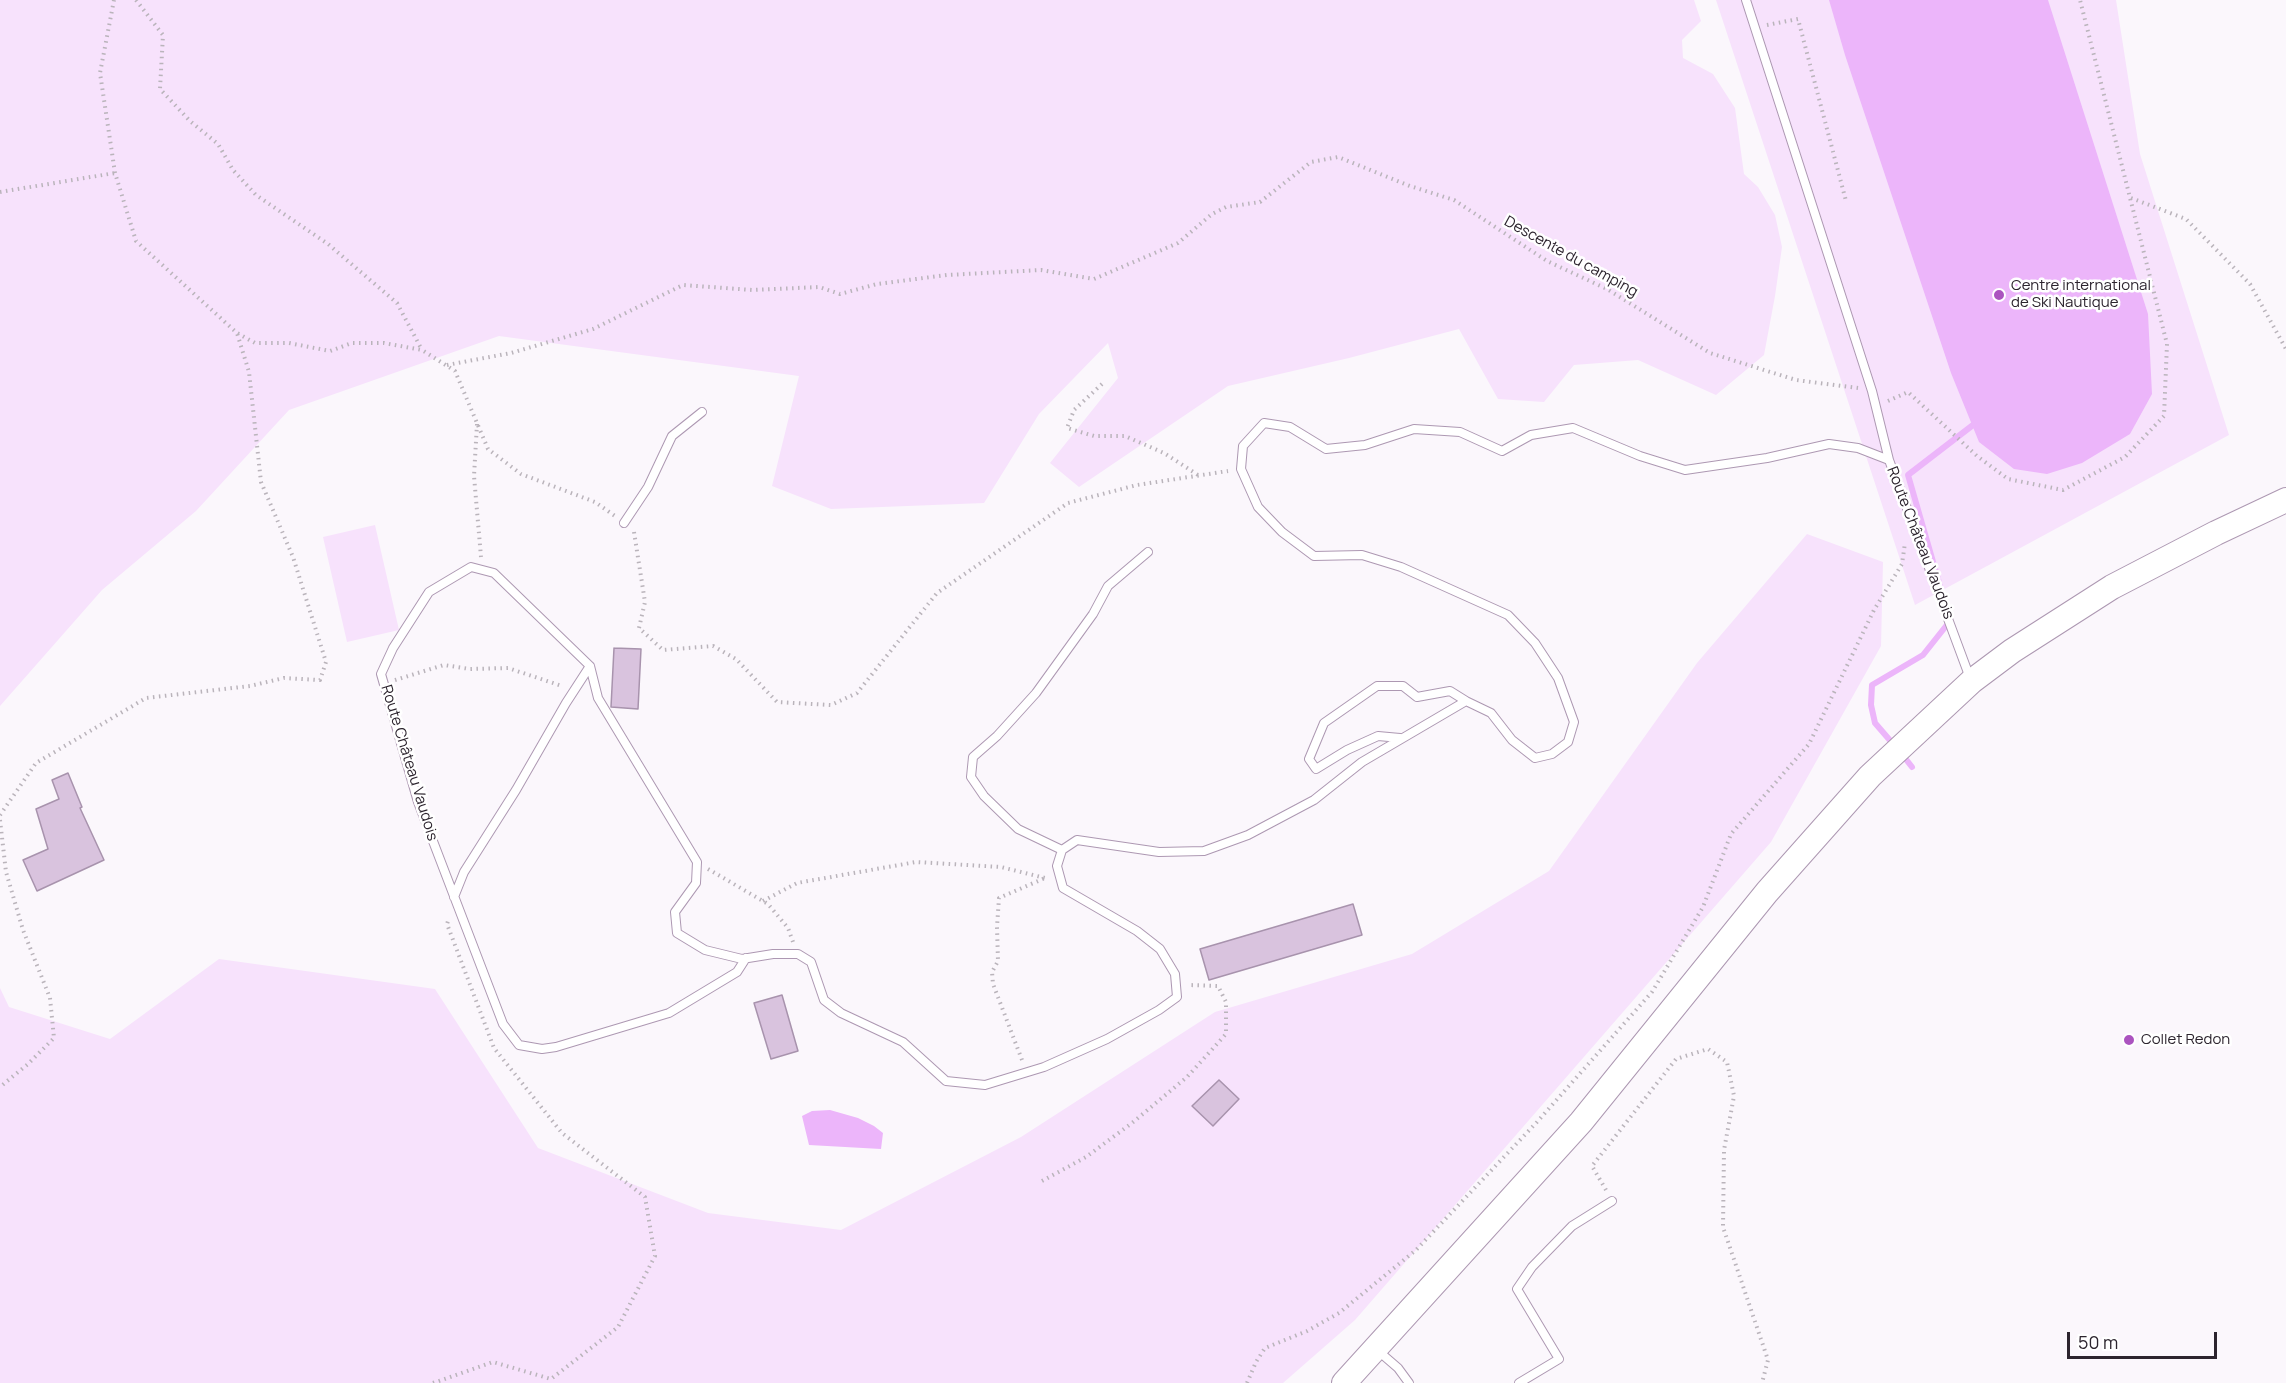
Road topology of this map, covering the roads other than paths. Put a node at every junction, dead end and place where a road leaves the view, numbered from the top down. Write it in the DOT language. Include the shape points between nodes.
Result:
graph roads {
  1 [pos="1746,0"];
  2 [pos="702,412"];
  3 [pos="1889,460"];
  4 [pos="2286,500"];
  5 [pos="624,523"];
  6 [pos="1148,552"];
  7 [pos="590,666"];
  8 [pos="1972,681"];
  9 [pos="1466,701"];
  10 [pos="1400,738"];
  11 [pos="1062,850"];
  12 [pos="454,897"];
  13 [pos="746,958"];
  14 [pos="1612,1201"];
  15 [pos="1376,1348"];
  16 [pos="1344,1383"];
  17 [pos="1409,1383"];
  18 [pos="1519,1383"];
  1 -- 3 [label="lane" via="1877,407"];
  2 -- 5 [label="lane" via="672,436 648,487"];
  3 -- 8 [label="lane, Route Château Vaudois"];
  3 -- 9 [label="lane, Route Château Vaudois" via="1858,448 1828,444 1685,470 1573,428 1531,435 1502,451 1460,432 1414,429 1365,445 1326,449 1290,427 1264,423 1244,446 1241,469 1258,507 1282,532 1314,556 1362,555 1401,567 1508,615 1535,643 1558,678 1574,722 1568,742 1552,754 1535,758 1512,740 1491,713"];
  4 -- 8 [label="main road" via="2112,587"];
  6 -- 11 [label="lane" via="1108,586 1093,614 1036,693 973,757 971,777 984,796 1018,829"];
  7 -- 12 [label="lane" via="464,872"];
  7 -- 12 [label="lane, Route Château Vaudois" via="494,573 471,567 429,592 393,648 381,674 418,802"];
  7 -- 13 [label="lane" via="598,698 696,862 696,883 675,912 677,933 705,950"];
  8 -- 15 [label="main road" via="1870,776 1767,892 1581,1122"];
  9 -- 10 [label="lane"];
  9 -- 10 [label="lane" via="1450,691 1417,696 1403,686 1377,686 1324,723 1309,759 1316,769 1377,736"];
  10 -- 11 [label="lane" via="1314,800 1248,835 1204,851 1159,852 1077,840"];
  11 -- 13 [label="lane" via="1057,866 1063,888 1160,948 1175,974 1176,997 1107,1039 1044,1067 985,1085 946,1080 903,1042 841,1013 824,1000 811,963 798,954"];
  12 -- 13 [label="lane, Route Château Vaudois" via="503,1024 519,1045 555,1047 669,1013 736,972"];
  14 -- 18 [label="lane" via="1572,1226 1517,1288 1559,1359"];
  15 -- 16 [label="main road"];
  15 -- 17 [label="lane"];
}
